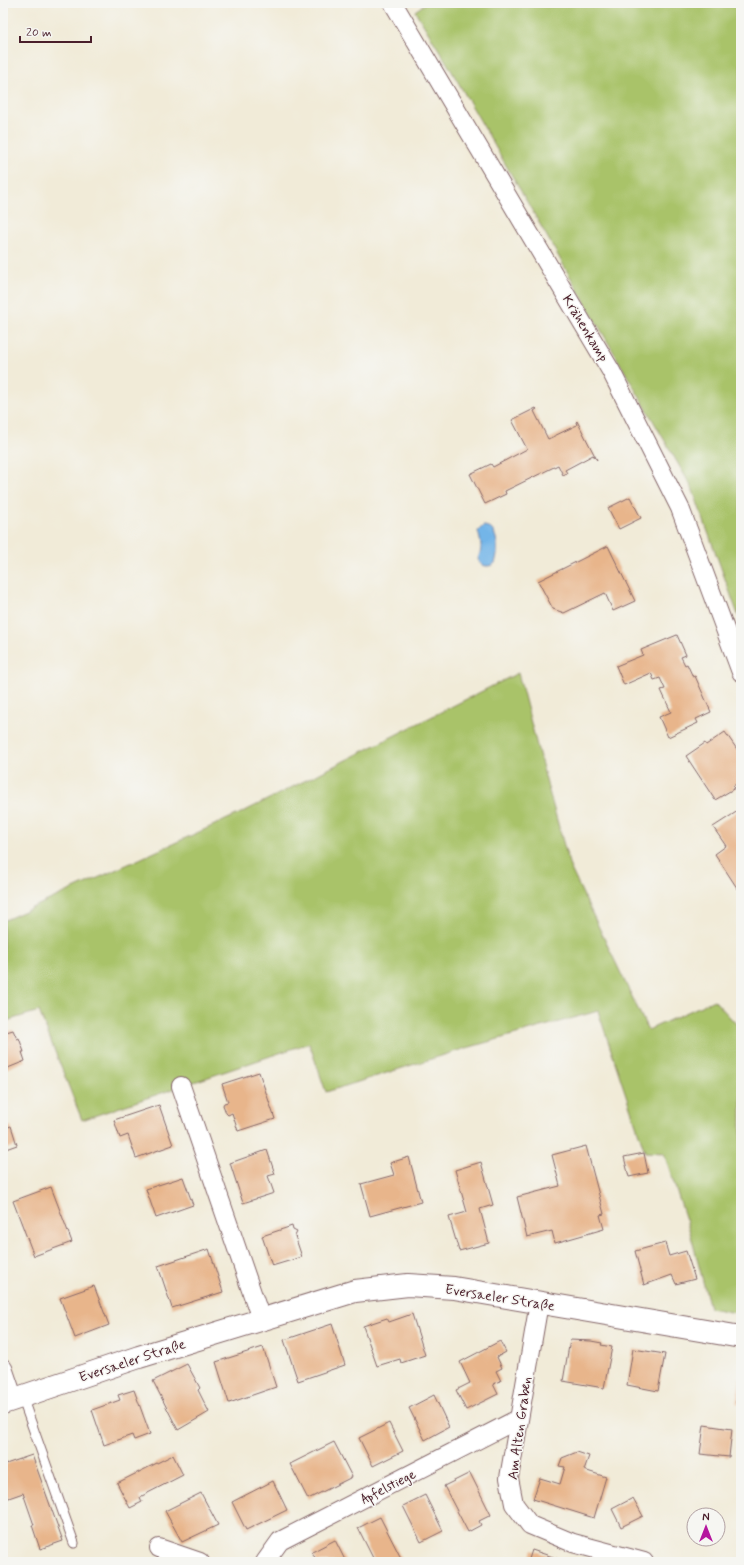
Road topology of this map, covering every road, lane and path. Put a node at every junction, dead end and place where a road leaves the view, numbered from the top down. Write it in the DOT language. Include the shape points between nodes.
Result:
graph roads {
  1 [pos="394,3"];
  2 [pos="741,672"];
  3 [pos="181,1086"];
  4 [pos="539,1303"];
  5 [pos="261,1319"];
  6 [pos="741,1338"];
  7 [pos="3,1368"];
  8 [pos="13,1400"];
  9 [pos="518,1420"];
  10 [pos="74,1543"];
  11 [pos="159,1548"];
  12 [pos="602,1557"];
  13 [pos="200,1562"];
  14 [pos="265,1562"];
  15 [pos="644,1562"];
  1 -- 2 [label="street, Krähenkamp" via="611,370 680,508"];
  3 -- 5 [label="street"];
  4 -- 5 [label="street, Eversaeler Straße" via="454,1288 408,1285 354,1291"];
  4 -- 6 [label="street, Eversaeler Straße"];
  4 -- 9 [label="street, Am Alten Graben"];
  5 -- 8 [label="street, Eversaeler Straße" via="139,1356"];
  7 -- 8 [label="street"];
  8 -- 10 [label="lane"];
  9 -- 12 [label="street, Am Alten Graben" via="509,1478 514,1504 530,1524"];
  9 -- 14 [label="street, Apfelstiege" via="280,1541"];
  11 -- 13 [label="street"];
  12 -- 15 [label="street, Am Alten Graben"];
}
